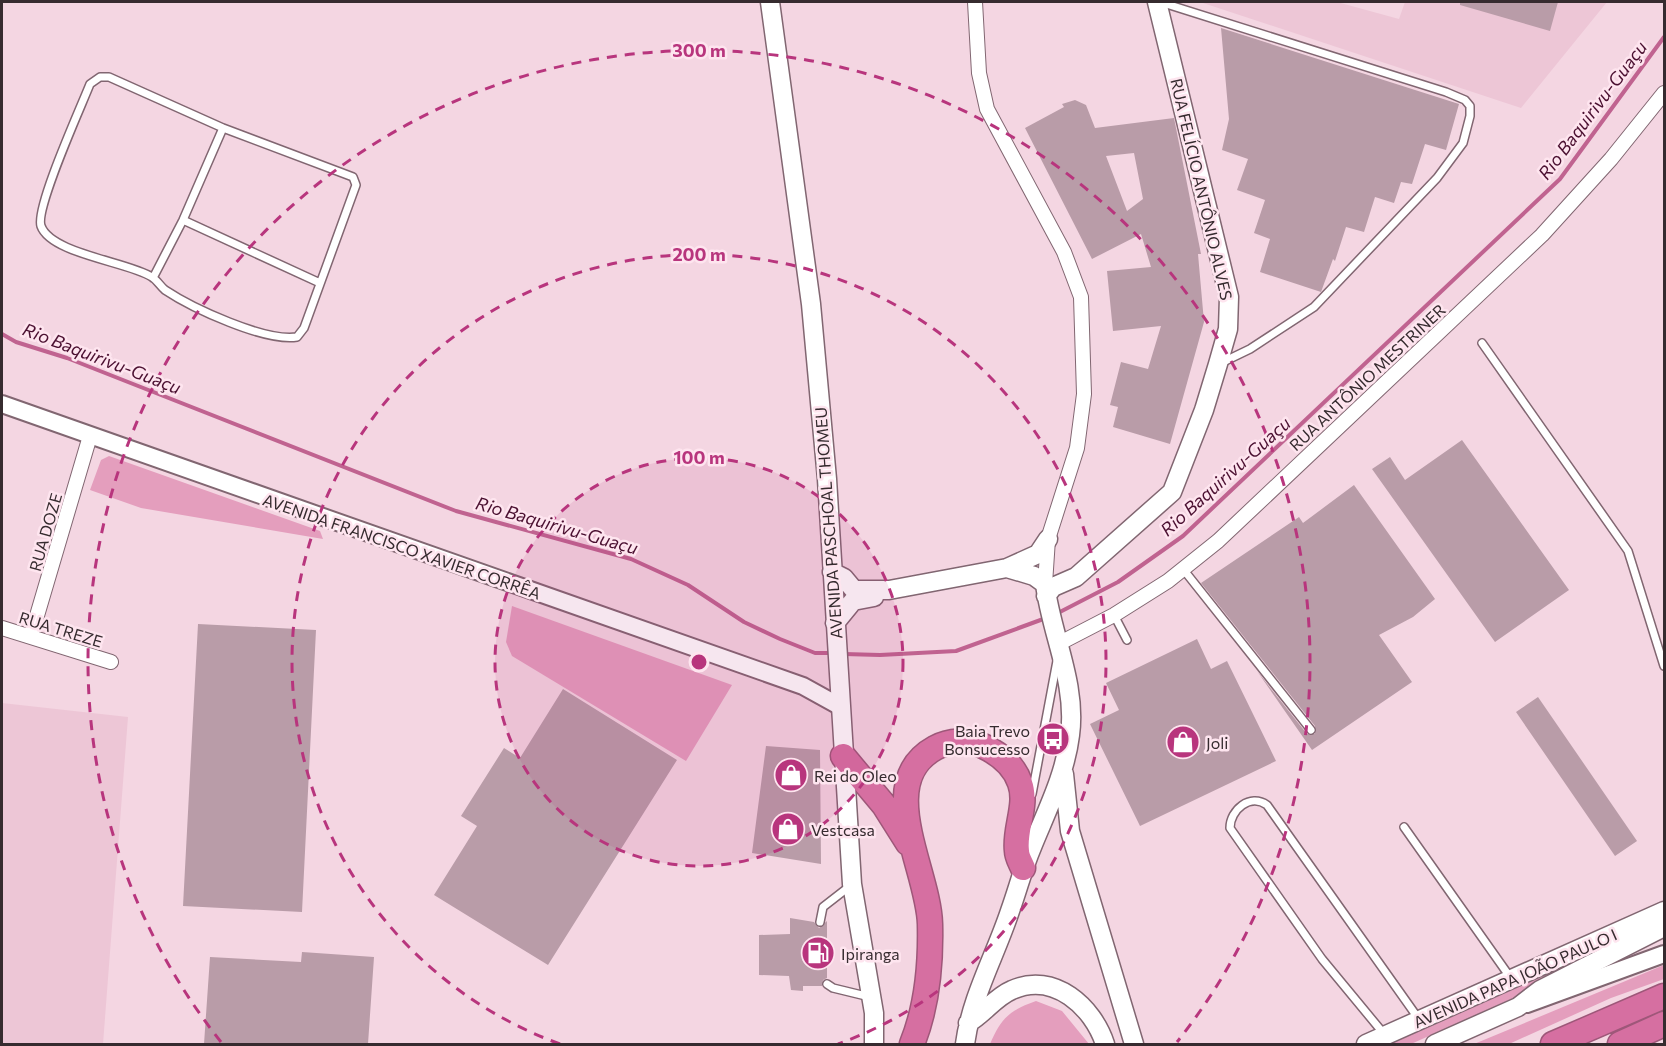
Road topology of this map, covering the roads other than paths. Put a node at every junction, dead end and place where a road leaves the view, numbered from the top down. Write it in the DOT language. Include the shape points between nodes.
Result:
graph roads {
  1 [pos="770,2"];
  2 [pos="975,2"];
  3 [pos="1159,2"];
  4 [pos="1665,93"];
  5 [pos="223,128"];
  6 [pos="183,220"];
  7 [pos="153,278"];
  8 [pos="320,283"];
  9 [pos="1482,343"];
  10 [pos="1218,364"];
  11 [pos="2,404"];
  12 [pos="90,436"];
  13 [pos="1048,539"];
  14 [pos="1007,568"];
  15 [pos="1183,569"];
  16 [pos="832,572"];
  17 [pos="889,590"];
  18 [pos="1046,593"];
  19 [pos="1114,615"];
  20 [pos="836,627"];
  21 [pos="2,628"];
  22 [pos="31,636"];
  23 [pos="1058,640"];
  24 [pos="1127,640"];
  25 [pos="111,662"];
  26 [pos="1665,666"];
  27 [pos="839,675"];
  28 [pos="803,686"];
  29 [pos="841,707"];
  30 [pos="1311,730"];
  31 [pos="843,756"];
  32 [pos="1064,771"];
  33 [pos="1404,827"];
  34 [pos="915,855"];
  35 [pos="1023,868"];
  36 [pos="852,884"];
  37 [pos="1665,911"];
  38 [pos="820,922"];
  39 [pos="1665,927"];
  40 [pos="1665,954"];
  41 [pos="1512,979"];
  42 [pos="827,984"];
  43 [pos="1665,996"];
  44 [pos="872,998"];
  45 [pos="1518,1007"];
  46 [pos="1420,1021"];
  47 [pos="968,1023"];
  48 [pos="1665,1024"];
  49 [pos="1386,1036"];
  50 [pos="874,1044"];
  51 [pos="912,1044"];
  52 [pos="965,1044"];
  53 [pos="1105,1044"];
  54 [pos="1134,1044"];
  55 [pos="1366,1044"];
  56 [pos="1435,1044"];
  57 [pos="1553,1044"];
  58 [pos="1620,1044"];
  1 -- 16 [label="main road, AVENIDA PASCHOAL THOMEU" via="811,304"];
  2 -- 13 [label="street" via="979,73 987,109 1064,252 1081,297 1084,394 1077,448"];
  3 -- 10 [label="main road, RUA FELÍCIO ANTÔNIO ALVES" via="1229,297 1228,329"];
  3 -- 10 [label="lane" via="1446,92 1470,106 1463,143 1437,178 1314,307 1250,349"];
  4 -- 15 [label="street, RUA ANTÔNIO MESTRINER" via="1542,235 1218,541"];
  5 -- 6 [label="lane"];
  5 -- 7 [label="lane" via="109,77 100,77 90,84 43,203 41,225 48,236 89,257"];
  5 -- 8 [label="lane" via="356,181"];
  6 -- 7 [label="lane"];
  6 -- 8 [label="lane"];
  7 -- 8 [label="lane" via="162,288 199,308 266,335 288,338 302,332"];
  9 -- 26 [label="lane" via="1628,551"];
  10 -- 18 [label="main road, RUA FELÍCIO ANTÔNIO ALVES" via="1172,492 1076,577"];
  11 -- 12 [label="street, AVENIDA FRANCISCO XAVIER CORRÊA"];
  12 -- 22 [label="street, RUA DOZE"];
  12 -- 28 [label="street, AVENIDA FRANCISCO XAVIER CORRÊA"];
  13 -- 14 [label="main road" via="1038,554"];
  13 -- 18 [label="street"];
  14 -- 17 [label="main road"];
  14 -- 18 [label="main road" via="1034,576"];
  15 -- 19 [label="street, RUA ANTÔNIO MESTRINER"];
  15 -- 30 [label="lane"];
  16 -- 17 [label="main road" via="854,590"];
  16 -- 20 [label="main road, AVENIDA PASCHOAL THOMEU"];
  17 -- 20 [label="main road" via="880,596 853,601"];
  18 -- 23 [label="main road"];
  19 -- 23 [label="street, RUA ANTÔNIO MESTRINER"];
  19 -- 24 [label="lane"];
  20 -- 27 [label="main road, AVENIDA PASCHOAL THOMEU"];
  21 -- 22 [label="street, RUA TREZE"];
  22 -- 25 [label="street, RUA TREZE"];
  23 -- 32 [label="main road" via="1065,663 1071,717"];
  23 -- 35 [label="lane"];
  27 -- 28 [label="street, AVENIDA FRANCISCO XAVIER CORRÊA"];
  27 -- 29 [label="main road, AVENIDA PASCHOAL THOMEU"];
  28 -- 29 [label="street, AVENIDA FRANCISCO XAVIER CORRÊA"];
  29 -- 31 [label="main road, AVENIDA PASCHOAL THOMEU"];
  31 -- 34 [label="highway" via="884,805"];
  31 -- 36 [label="main road, AVENIDA PASCHOAL THOMEU"];
  32 -- 35 [label="main road"];
  32 -- 54 [label="main road" via="1070,831"];
  33 -- 41 [label="lane"];
  34 -- 35 [label="highway" via="904,794 909,774 923,754 941,745 957,741 977,743 998,753 1014,770 1021,785 1017,852"];
  34 -- 51 [label="highway" via="928,896 930,948 923,1008"];
  35 -- 47 [label="main road"];
  36 -- 38 [label="lane" via="823,907"];
  36 -- 44 [label="main road, AVENIDA PASCHOAL THOMEU"];
  37 -- 41 [label="main road, AVENIDA PAPA JOÃO PAULO I"];
  39 -- 45 [label="main road" via="1540,990"];
  40 -- 45 [label="street"];
  41 -- 46 [label="main road, AVENIDA PAPA JOÃO PAULO I"];
  42 -- 44 [label="lane"];
  43 -- 57 [label="highway"];
  44 -- 50 [label="main road, AVENIDA PASCHOAL THOMEU"];
  45 -- 56 [label="main road"];
  46 -- 49 [label="main road, AVENIDA PAPA JOÃO PAULO I"];
  46 -- 49 [label="lane" via="1267,805 1252,801 1237,808 1230,817 1230,828 1322,959"];
  47 -- 52 [label="main road"];
  47 -- 53 [label="main road" via="1011,990 1037,985 1075,998 1090,1013"];
  48 -- 58 [label="highway"];
  49 -- 55 [label="main road, AVENIDA PAPA JOÃO PAULO I"];
}
